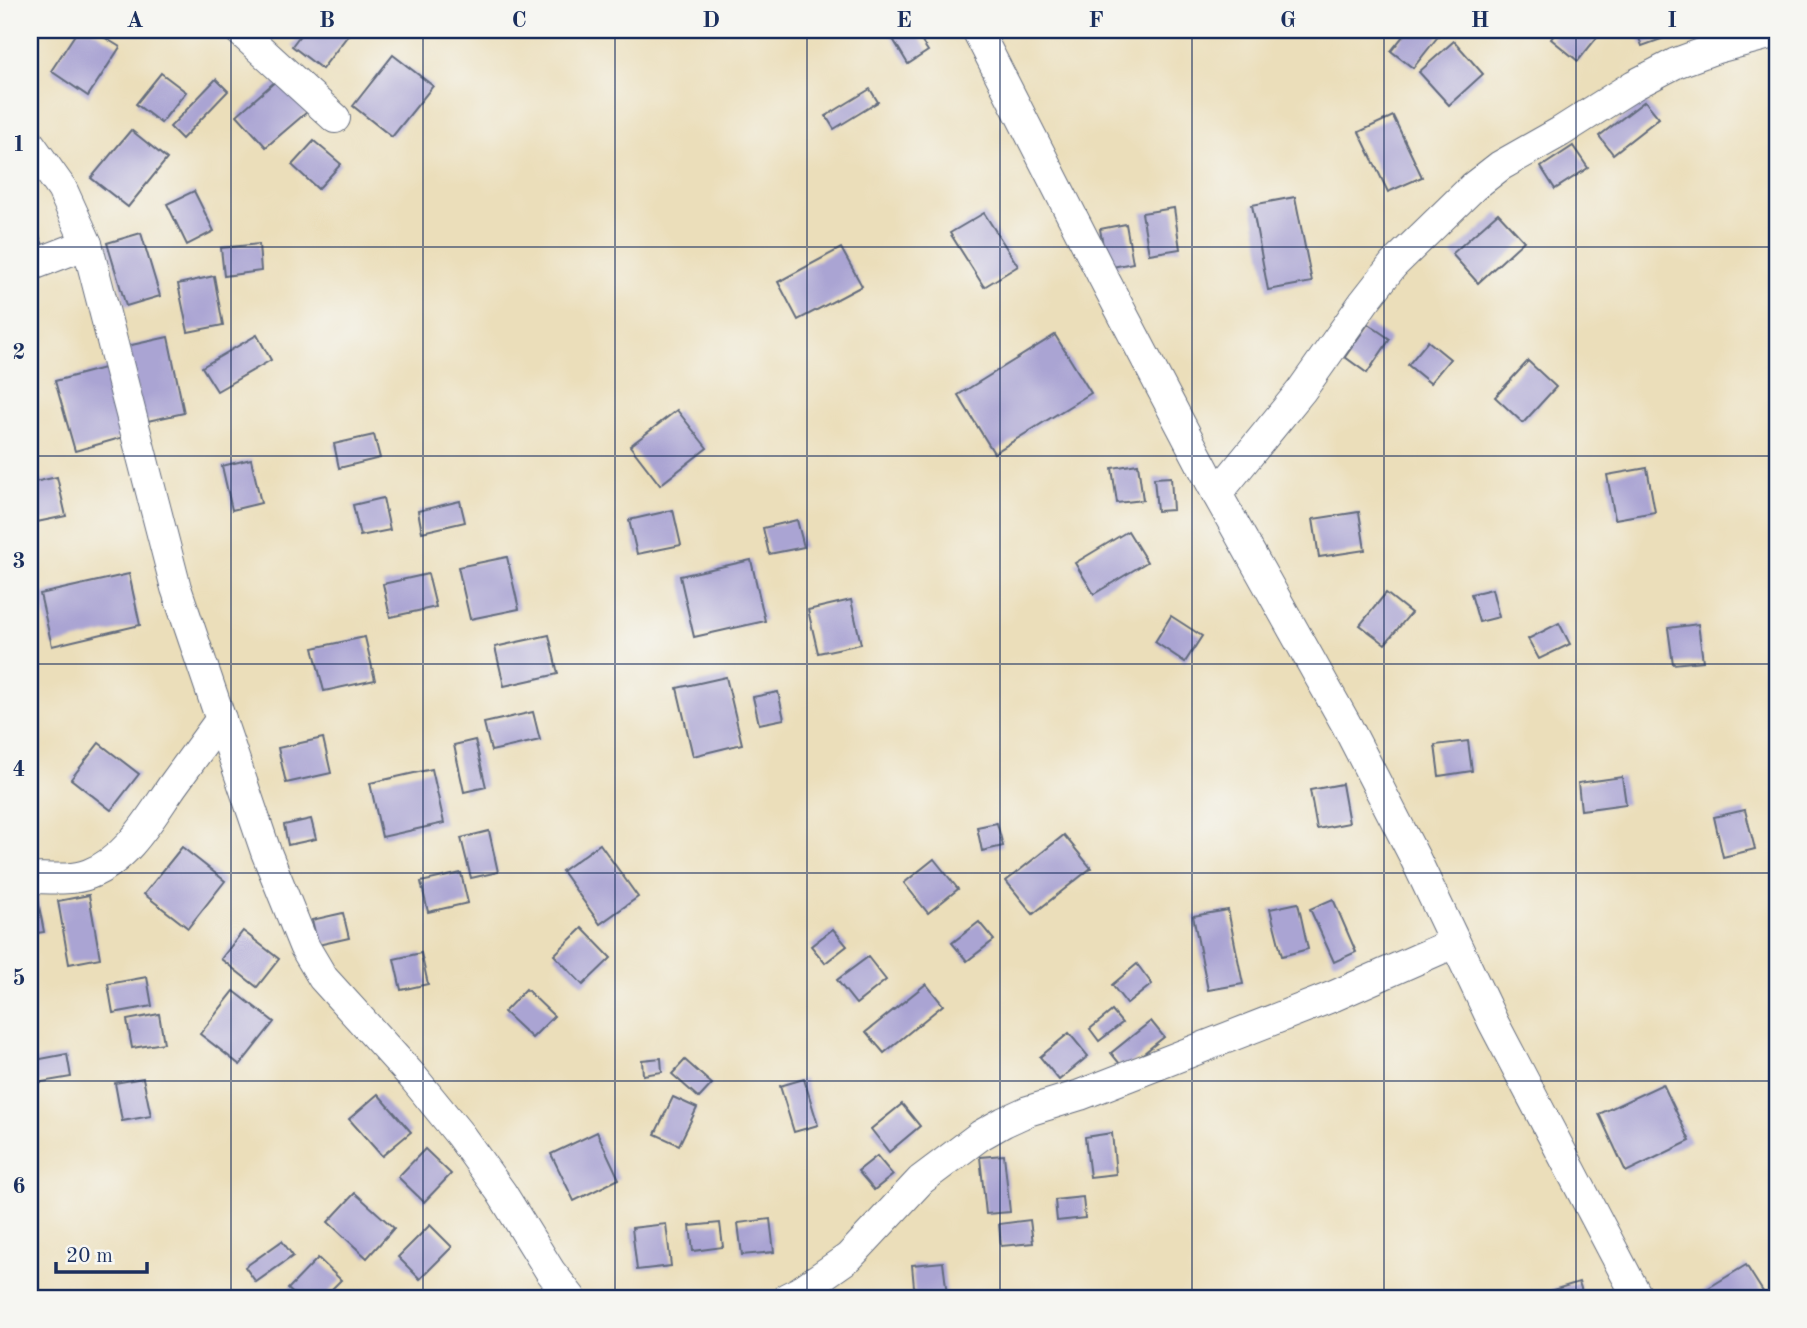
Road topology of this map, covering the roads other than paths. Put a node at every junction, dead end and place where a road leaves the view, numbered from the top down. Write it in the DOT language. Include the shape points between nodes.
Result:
graph roads {
  1 [pos="239,30"];
  2 [pos="977,30"];
  3 [pos="1777,32"];
  4 [pos="335,118"];
  5 [pos="30,145"];
  6 [pos="87,244"];
  7 [pos="30,266"];
  8 [pos="1217,494"];
  9 [pos="220,719"];
  10 [pos="30,878"];
  11 [pos="1454,943"];
  12 [pos="571,1298"];
  13 [pos="787,1298"];
  14 [pos="1638,1298"];
  1 -- 4 [label="street"];
  2 -- 8 [label="street"];
  3 -- 8 [label="street" via="1666,68 1472,187 1393,265 1301,391"];
  5 -- 6 [label="street" via="62,189"];
  6 -- 7 [label="street"];
  6 -- 9 [label="street" via="176,588"];
  8 -- 11 [label="street" via="1346,724"];
  9 -- 10 [label="street" via="138,836 116,858 87,875"];
  9 -- 12 [label="street" via="265,852 304,946 323,978 460,1135"];
  11 -- 13 [label="street" via="1334,996 1004,1122 921,1181 849,1257"];
  11 -- 14 [label="street"];
}
